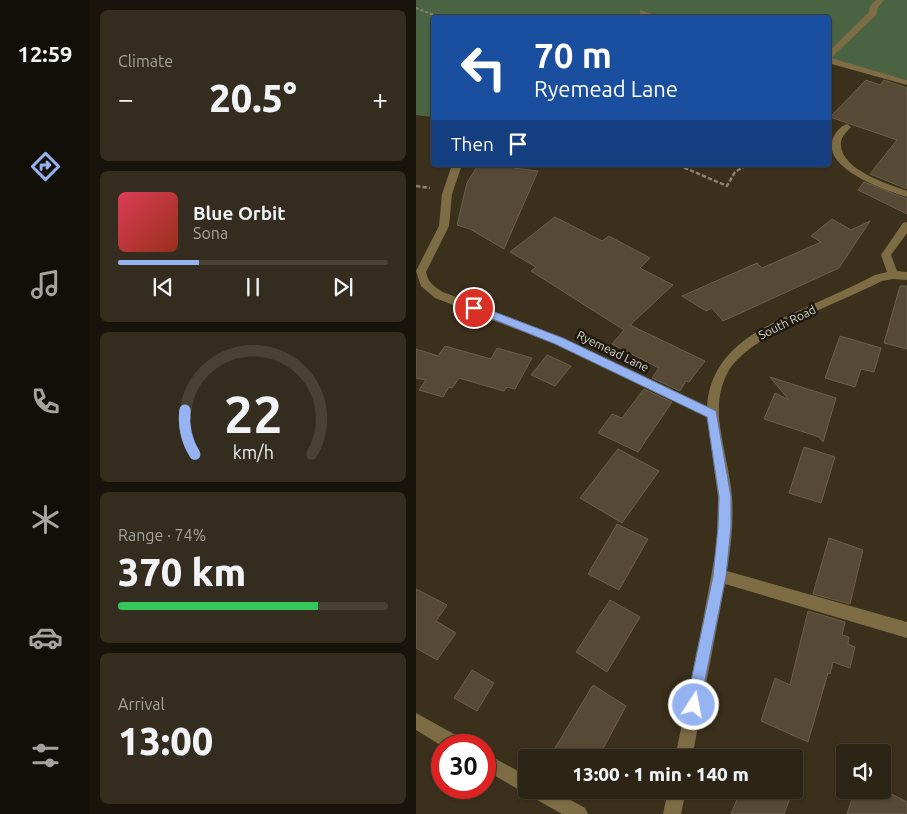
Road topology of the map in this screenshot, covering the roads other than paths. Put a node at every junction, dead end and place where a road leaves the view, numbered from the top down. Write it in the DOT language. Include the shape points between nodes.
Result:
graph roads {
  1 [pos="880,0"];
  2 [pos="644,12"];
  3 [pos="653,15"];
  4 [pos="831,55"];
  5 [pos="831,59"];
  6 [pos="907,83"];
  7 [pos="846,126"];
  8 [pos="456,167"];
  9 [pos="907,194"];
  10 [pos="907,224"];
  11 [pos="892,275"];
  12 [pos="907,276"];
  13 [pos="712,414"];
  14 [pos="720,576"];
  15 [pos="907,630"];
  16 [pos="416,722"];
  17 [pos="437,734"];
  18 [pos="685,749"];
  19 [pos="496,767"];
  20 [pos="518,780"];
  21 [pos="552,799"];
  22 [pos="675,799"];
  23 [pos="579,814"];
  24 [pos="672,814"];
  1 -- 4 [label="street" via="873,13"];
  2 -- 3 [label="street"];
  5 -- 6 [label="street"];
  7 -- 9 [label="street" via="836,144 844,162 866,178"];
  8 -- 13 [label="street, Ryemead Lane" via="446,194 444,226 421,272 428,287 439,295 559,341"];
  10 -- 11 [label="street" via="886,255"];
  11 -- 12 [label="street"];
  11 -- 13 [label="street, South Road" via="879,278 747,343 726,365 717,381 712,397"];
  13 -- 14 [label="street, South Road" via="725,497"];
  14 -- 15 [label="street"];
  14 -- 18 [label="street, South Road"];
  16 -- 17 [label="street"];
  19 -- 20 [label="street"];
  21 -- 23 [label="street"];
  22 -- 24 [label="street"];
}
